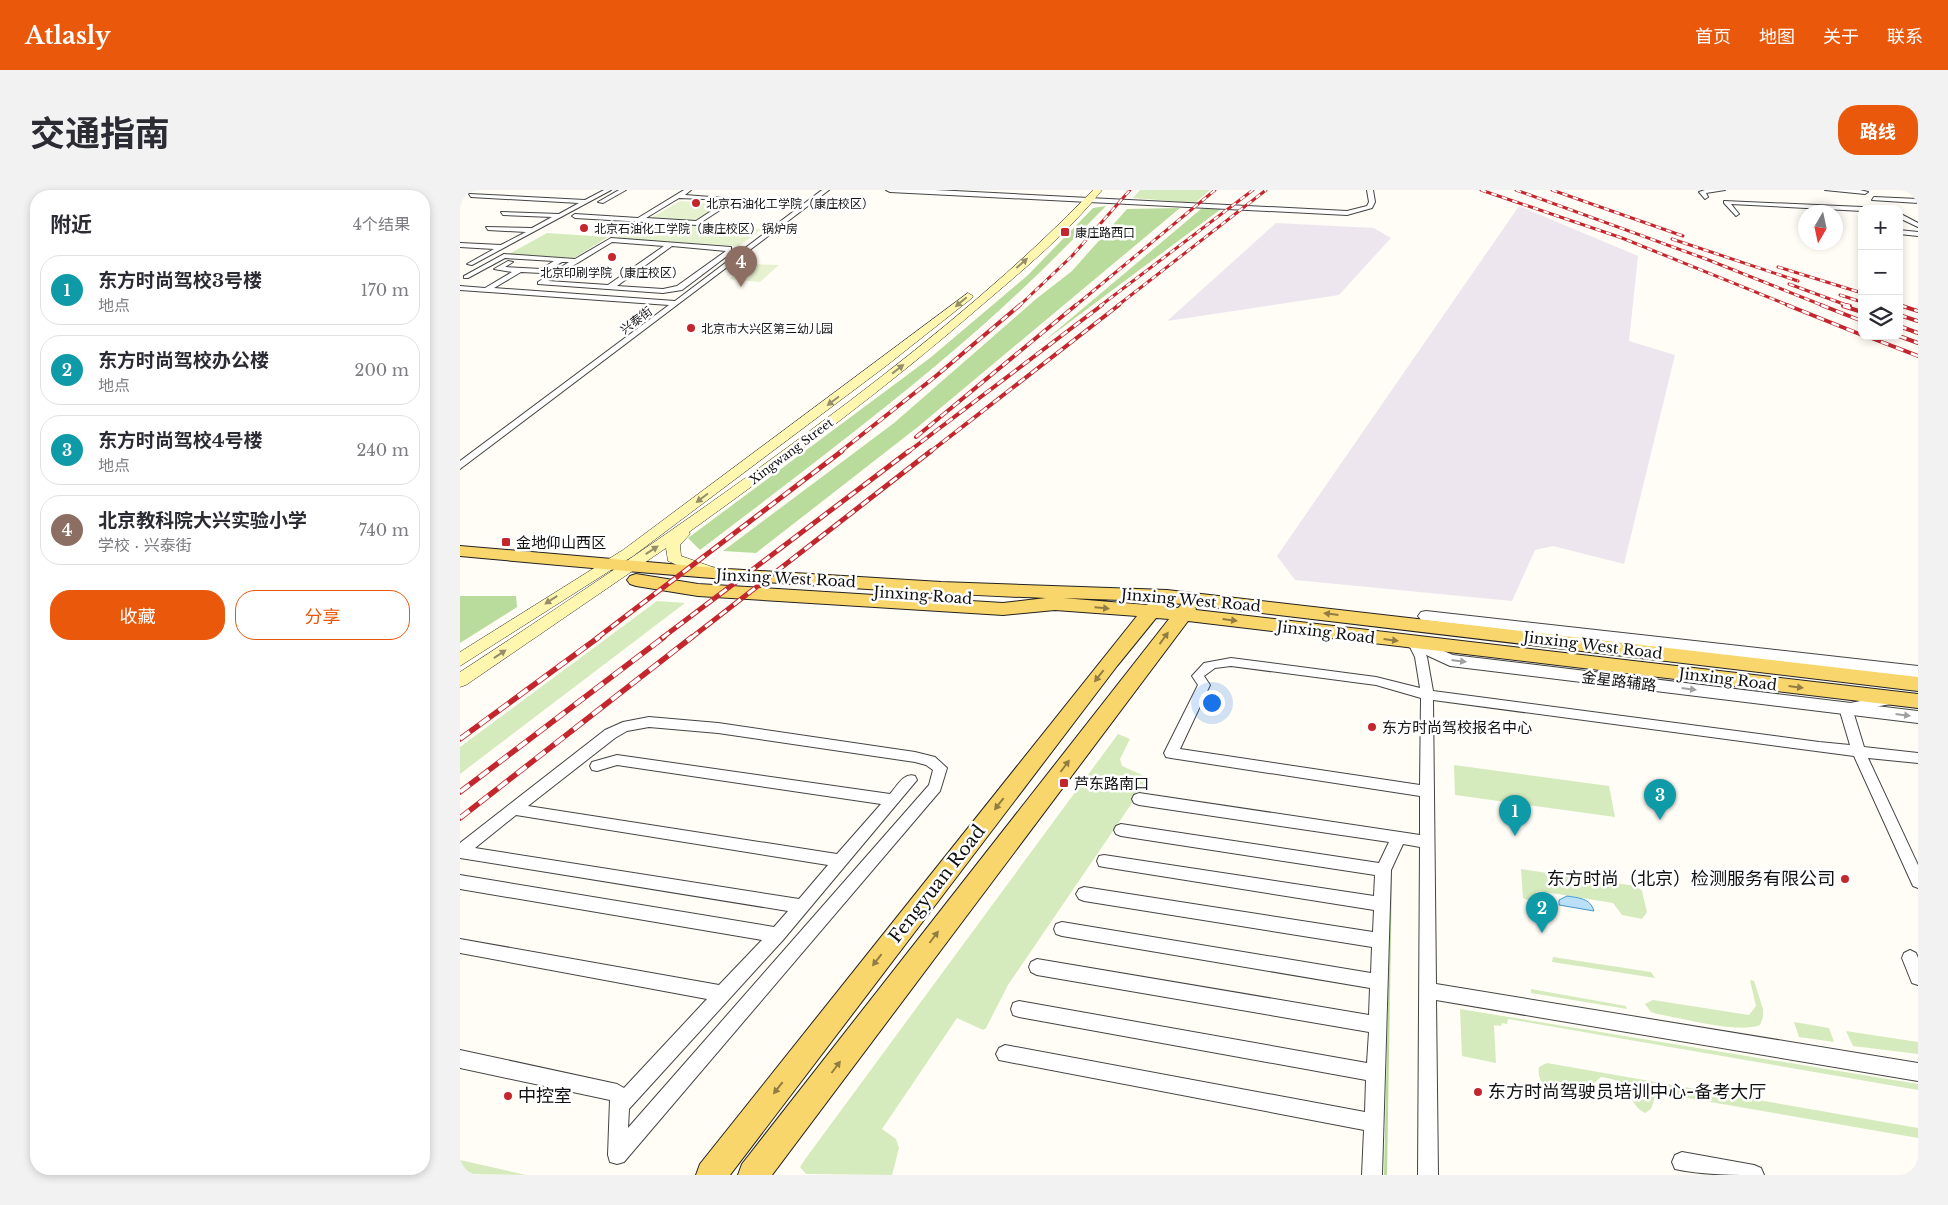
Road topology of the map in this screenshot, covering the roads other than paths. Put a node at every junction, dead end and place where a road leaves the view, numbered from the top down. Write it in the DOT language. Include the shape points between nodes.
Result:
graph roads {
  1 [pos="589,190"];
  2 [pos="607,190"];
  3 [pos="623,190"];
  4 [pos="688,190"];
  5 [pos="826,190"];
  6 [pos="890,190"];
  7 [pos="1098,190"];
  8 [pos="1370,190"];
  9 [pos="1722,190"];
  10 [pos="1828,190"];
  11 [pos="1864,191"];
  12 [pos="471,195"];
  13 [pos="1083,195"];
  14 [pos="678,196"];
  15 [pos="1705,197"];
  16 [pos="1044,198"];
  17 [pos="1874,199"];
  18 [pos="1904,200"];
  19 [pos="1918,201"];
  20 [pos="586,202"];
  21 [pos="1882,205"];
  22 [pos="1062,207"];
  23 [pos="1918,209"];
  24 [pos="1858,210"];
  25 [pos="503,213"];
  26 [pos="1736,214"];
  27 [pos="560,216"];
  28 [pos="575,216"];
  29 [pos="1903,217"];
  30 [pos="639,220"];
  31 [pos="1916,224"];
  32 [pos="557,226"];
  33 [pos="488,228"];
  34 [pos="533,230"];
  35 [pos="1903,232"];
  36 [pos="1918,234"];
  37 [pos="671,244"];
  38 [pos="460,245"];
  39 [pos="502,247"];
  40 [pos="518,257"];
  41 [pos="561,260"];
  42 [pos="460,261"];
  43 [pos="577,261"];
  44 [pos="999,268"];
  45 [pos="520,270"];
  46 [pos="466,277"];
  47 [pos="979,286"];
  48 [pos="460,288"];
  49 [pos="608,288"];
  50 [pos="486,290"];
  51 [pos="676,303"];
  52 [pos="460,466"];
  53 [pos="692,524"];
  54 [pos="460,551"];
  55 [pos="460,560"];
  56 [pos="694,567"];
  57 [pos="609,571"];
  58 [pos="666,571"];
  59 [pos="728,575"];
  60 [pos="1086,592"];
  61 [pos="1159,603"];
  62 [pos="1188,606"];
  63 [pos="1426,616"];
  64 [pos="1414,643"];
  65 [pos="1115,656"];
  66 [pos="460,660"];
  67 [pos="1137,672"];
  68 [pos="1918,672"];
  69 [pos="460,681"];
  70 [pos="1918,684"];
  71 [pos="1427,695"];
  72 [pos="1898,699"];
  73 [pos="1918,701"];
  74 [pos="1845,708"];
  75 [pos="1918,717"];
  76 [pos="1859,752"];
  77 [pos="1918,758"];
  78 [pos="598,766"];
  79 [pos="910,780"];
  80 [pos="1428,792"];
  81 [pos="1139,799"];
  82 [pos="892,800"];
  83 [pos="513,810"];
  84 [pos="1121,830"];
  85 [pos="1399,838"];
  86 [pos="1428,842"];
  87 [pos="460,851"];
  88 [pos="841,861"];
  89 [pos="1104,861"];
  90 [pos="1383,870"];
  91 [pos="1918,881"];
  92 [pos="460,882"];
  93 [pos="1084,894"];
  94 [pos="1382,904"];
  95 [pos="802,906"];
  96 [pos="1062,929"];
  97 [pos="777,935"];
  98 [pos="1380,942"];
  99 [pos="460,946"];
  100 [pos="1910,958"];
  101 [pos="1037,967"];
  102 [pos="1918,977"];
  103 [pos="1379,982"];
  104 [pos="1428,991"];
  105 [pos="723,994"];
  106 [pos="1019,1009"];
  107 [pos="1378,1025"];
  108 [pos="1005,1054"];
  109 [pos="460,1060"];
  110 [pos="1918,1072"];
  111 [pos="1376,1073"];
  112 [pos="620,1105"];
  113 [pos="1374,1123"];
  114 [pos="1682,1162"];
  115 [pos="711,1175"];
  116 [pos="753,1175"];
  117 [pos="1372,1175"];
  118 [pos="1428,1175"];
  119 [pos="1754,1175"];
  1 -- 2 [label="street"];
  2 -- 20 [label="street"];
  3 -- 28 [label="street"];
  4 -- 14 [label="street"];
  5 -- 51 [label="street, 兴泰街"];
  6 -- 16 [label="street"];
  7 -- 13 [label="main road, Xingwang Street"];
  8 -- 13 [label="street" via="1370,207 1347,213"];
  9 -- 15 [label="street" via="1702,192"];
  10 -- 11 [label="street"];
  11 -- 17 [label="street"];
  12 -- 20 [label="street"];
  13 -- 16 [label="street"];
  13 -- 44 [label="main road, Xingwang Street"];
  53 -- 13 [label="main road, Xingwang Street, one-way" via="942,334 1052,237"];
  14 -- 30 [label="street"];
  14 -- 30 [label="street" via="734,199 697,223"];
  16 -- 22 [label="street"];
  17 -- 18 [label="street"];
  17 -- 21 [label="street"];
  18 -- 19 [label="street"];
  18 -- 23 [label="street"];
  20 -- 27 [label="street"];
  24 -- 26 [label="street" via="1726,202"];
  25 -- 27 [label="street"];
  27 -- 34 [label="street"];
  28 -- 30 [label="street"];
  28 -- 32 [label="street"];
  29 -- 31 [label="street"];
  33 -- 34 [label="street"];
  34 -- 39 [label="street"];
  35 -- 36 [label="street"];
  37 -- 43 [label="street" via="611,240"];
  37 -- 49 [label="street"];
  37 -- 49 [label="street" via="729,248 729,252 679,288 663,291"];
  38 -- 39 [label="street"];
  39 -- 42 [label="street" via="472,263"];
  40 -- 41 [label="street"];
  40 -- 45 [label="street" via="497,269"];
  40 -- 46 [label="street" via="504,256"];
  41 -- 43 [label="street"];
  41 -- 45 [label="street" via="542,272"];
  43 -- 49 [label="street" via="540,283"];
  45 -- 50 [label="street"];
  47 -- 57 [label="main road, Xingwang Street, one-way" via="882,364"];
  48 -- 50 [label="street"];
  50 -- 51 [label="street"];
  51 -- 52 [label="street, 兴泰街"];
  53 -- 56 [label="main road" via="673,544 671,553 673,558"];
  57 -- 53 [label="main road, Xingwang Street, one-way"];
  54 -- 57 [label="main road, Jinxing West Road"];
  55 -- 57 [label="main road, Jinxing West Road"];
  56 -- 58 [label="main road"];
  56 -- 59 [label="main road"];
  56 -- 60 [label="main road" via="707,565 991,582"];
  57 -- 58 [label="main road, Jinxing West Road"];
  57 -- 61 [label="main road, Jinxing Road, one-way" via="698,590 1003,610 1053,604"];
  57 -- 66 [label="main road, Xingwang Street, one-way"];
  69 -- 57 [label="main road, Xingwang Street, one-way"];
  58 -- 59 [label="main road, Jinxing West Road"];
  59 -- 60 [label="main road, Jinxing West Road" via="941,588"];
  60 -- 61 [label="main road, Jinxing West Road"];
  61 -- 62 [label="main road, Jinxing Road"];
  61 -- 65 [label="main road, Fengyuan Road"];
  62 -- 64 [label="main road, Jinxing Road, one-way"];
  67 -- 62 [label="main road, Fengyuan Road, one-way"];
  70 -- 62 [label="main road, Jinxing West Road, one-way"];
  63 -- 68 [label="street"];
  64 -- 71 [label="street" via="1421,657"];
  64 -- 72 [label="main road, Jinxing Road, one-way"];
  64 -- 74 [label="street, 金星路辅路, one-way" via="1450,660"];
  65 -- 67 [label="main road" via="1133,661"];
  65 -- 115 [label="main road, Fengyuan Road, one-way"];
  116 -- 67 [label="main road, Fengyuan Road, one-way"];
  71 -- 76 [label="street"];
  71 -- 80 [label="street"];
  71 -- 80 [label="street" via="1376,682 1231,662 1213,663 1203,667 1198,676 1204,685 1171,753"];
  72 -- 73 [label="main road, Jinxing Road"];
  72 -- 74 [label="street"];
  74 -- 75 [label="street, 金星路辅路, one-way"];
  74 -- 76 [label="street"];
  76 -- 77 [label="street"];
  76 -- 91 [label="street"];
  78 -- 82 [label="street" via="617,760"];
  79 -- 82 [label="street"];
  80 -- 86 [label="street"];
  81 -- 85 [label="street"];
  82 -- 88 [label="street"];
  83 -- 87 [label="street"];
  83 -- 88 [label="street"];
  83 -- 112 [label="street" via="617,730 652,721 915,757 940,768 935,787 616,1155"];
  84 -- 90 [label="street"];
  85 -- 86 [label="street"];
  85 -- 90 [label="street"];
  86 -- 104 [label="street"];
  87 -- 95 [label="street"];
  88 -- 95 [label="street"];
  89 -- 94 [label="street"];
  90 -- 94 [label="street"];
  92 -- 97 [label="street"];
  93 -- 98 [label="street"];
  94 -- 98 [label="street"];
  95 -- 97 [label="street"];
  96 -- 103 [label="street"];
  97 -- 105 [label="street"];
  98 -- 103 [label="street"];
  99 -- 105 [label="street"];
  100 -- 102 [label="street"];
  101 -- 107 [label="street"];
  103 -- 107 [label="street"];
  104 -- 110 [label="street"];
  104 -- 118 [label="street"];
  105 -- 112 [label="street"];
  106 -- 111 [label="street"];
  107 -- 111 [label="street"];
  108 -- 113 [label="street"];
  109 -- 112 [label="street" via="617,1093"];
  111 -- 113 [label="street"];
  113 -- 117 [label="street"];
  114 -- 119 [label="street"];
}
